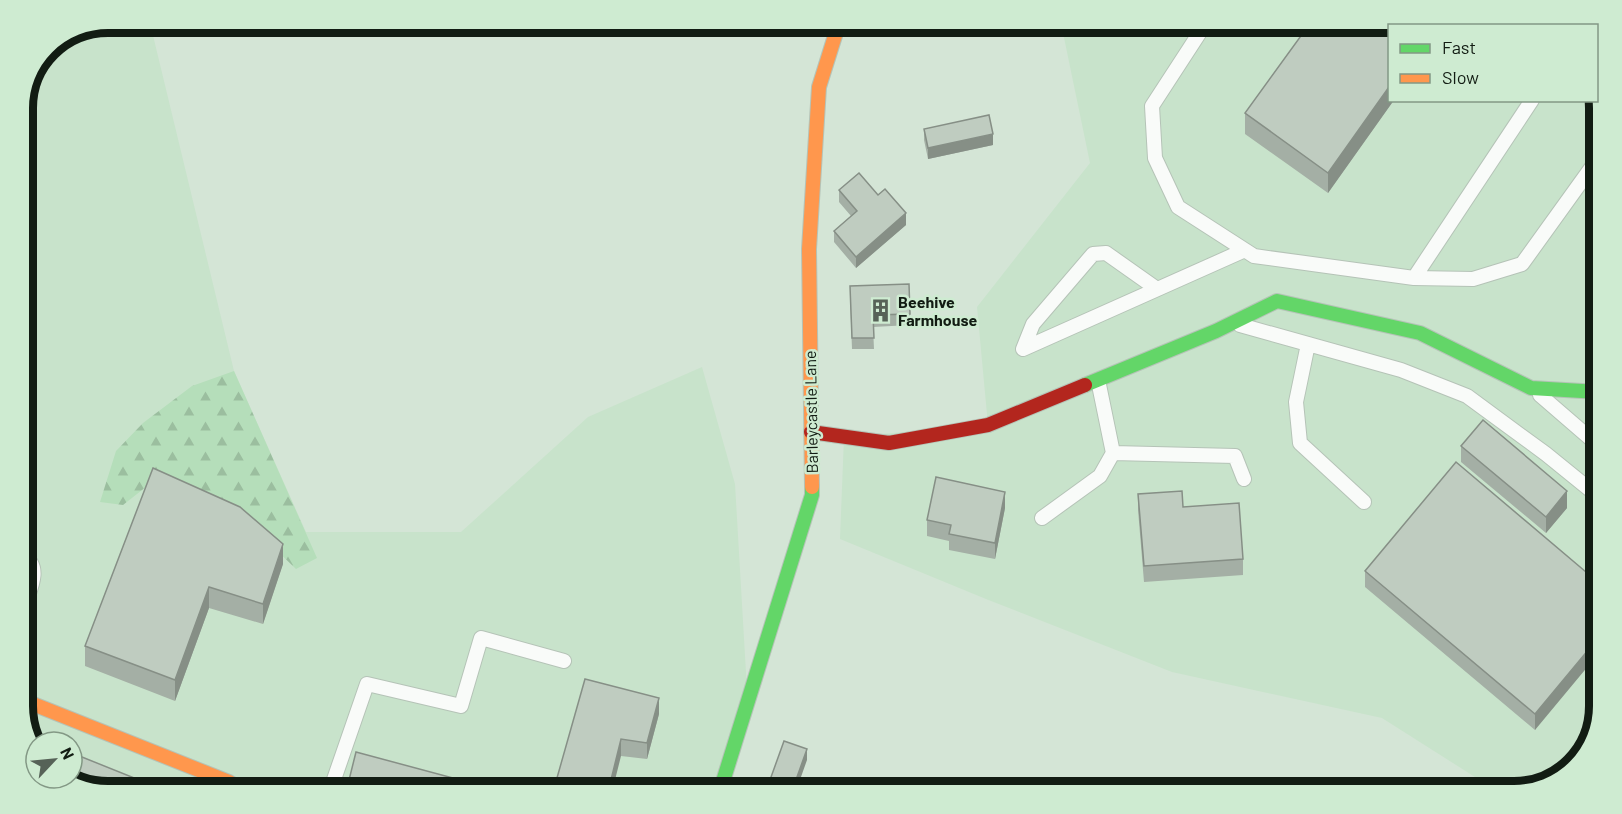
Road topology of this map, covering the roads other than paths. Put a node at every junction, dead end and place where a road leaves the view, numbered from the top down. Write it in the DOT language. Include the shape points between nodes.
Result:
graph roads {
  1 [pos="836,33"];
  2 [pos="1199,33"];
  3 [pos="1531,102"];
  4 [pos="1589,171"];
  5 [pos="1245,250"];
  6 [pos="1414,278"];
  7 [pos="1157,289"];
  8 [pos="1233,323"];
  9 [pos="1308,344"];
  10 [pos="1098,380"];
  11 [pos="1531,388"];
  12 [pos="1589,393"];
  13 [pos="811,432"];
  14 [pos="1589,437"];
  15 [pos="1113,453"];
  16 [pos="1244,479"];
  17 [pos="1589,489"];
  18 [pos="1364,502"];
  19 [pos="1042,518"];
  20 [pos="564,661"];
  21 [pos="33,704"];
  22 [pos="226,781"];
  23 [pos="334,781"];
  24 [pos="723,781"];
  1 -- 13 [label="street, Barleycastle Lane" via="819,87 809,249"];
  2 -- 5 [label="lane" via="1152,106 1155,158 1178,207"];
  3 -- 6 [label="lane"];
  4 -- 6 [label="lane" via="1522,264 1473,279"];
  5 -- 6 [label="lane" via="1254,256"];
  5 -- 7 [label="lane"];
  7 -- 7 [label="lane" via="1044,339 1023,349 1033,324 1093,254 1106,253"];
  8 -- 9 [label="lane"];
  8 -- 10 [label="street"];
  8 -- 11 [label="street" via="1277,301 1420,333"];
  9 -- 17 [label="lane" via="1401,370 1467,396"];
  9 -- 18 [label="lane" via="1296,402 1300,443"];
  10 -- 13 [label="street" via="988,425 889,443"];
  10 -- 15 [label="lane"];
  11 -- 12 [label="street"];
  11 -- 14 [label="lane"];
  13 -- 24 [label="street, Barleycastle Lane" via="812,495"];
  15 -- 16 [label="lane" via="1235,456"];
  15 -- 19 [label="lane" via="1100,476"];
  20 -- 23 [label="lane" via="481,638 461,706 367,684"];
  21 -- 22 [label="street"];
}
